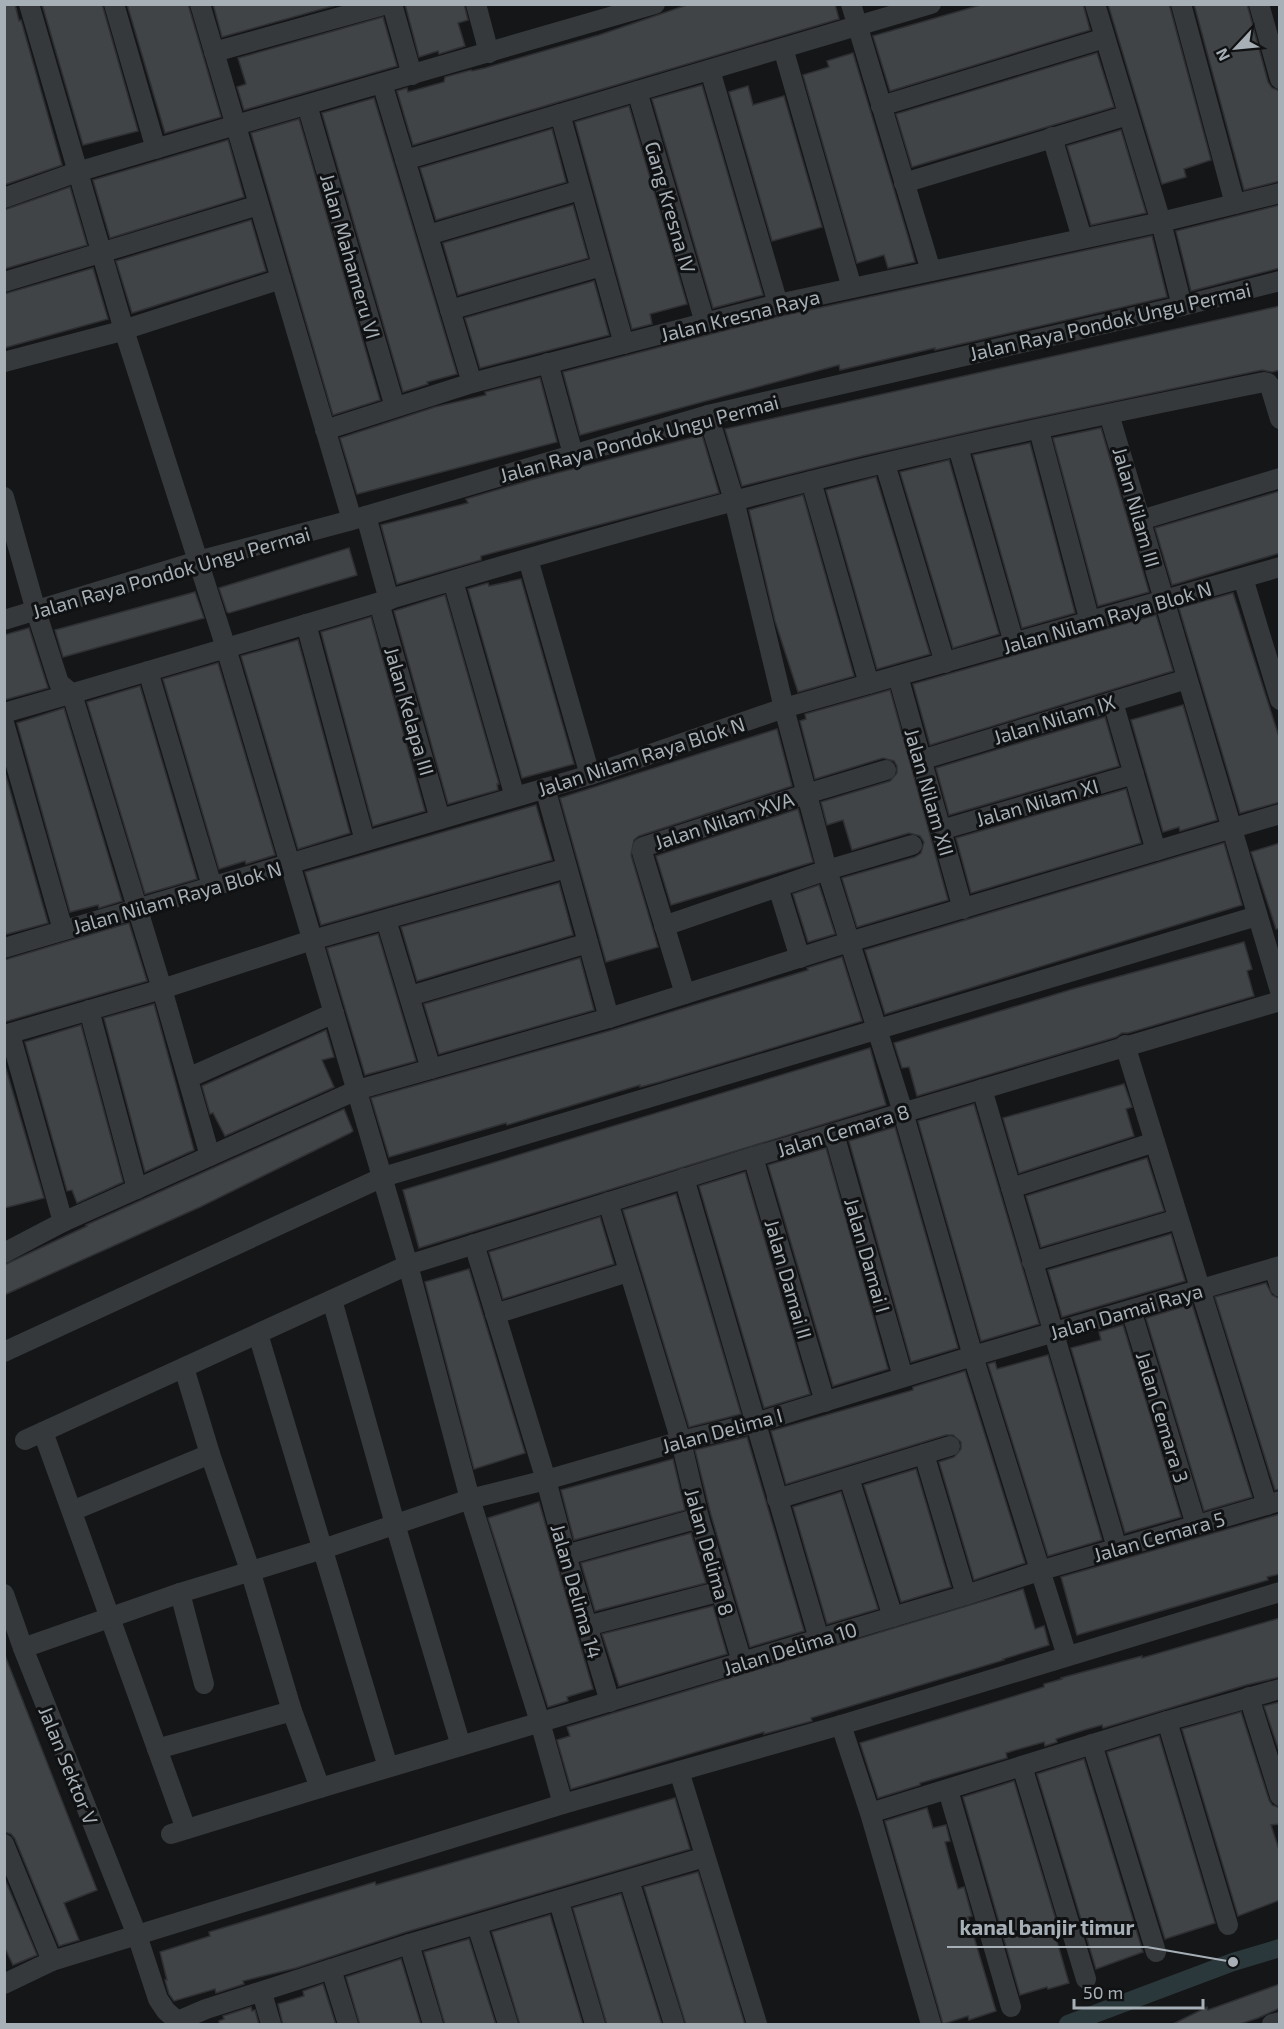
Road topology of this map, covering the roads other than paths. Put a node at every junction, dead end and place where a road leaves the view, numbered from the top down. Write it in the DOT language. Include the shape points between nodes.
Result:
graph roads {
  1 [pos="29,4"];
  2 [pos="114,4"];
  3 [pos="200,4"];
  4 [pos="389,4"];
  5 [pos="476,4"];
  6 [pos="655,4"];
  7 [pos="851,4"];
  8 [pos="931,4"];
  9 [pos="1095,4"];
  10 [pos="1181,4"];
  11 [pos="1259,4"];
  12 [pos="857,26"];
  13 [pos="1105,38"];
  14 [pos="783,48"];
  15 [pos="214,52"];
  16 [pos="489,53"];
  17 [pos="710,70"];
  18 [pos="412,75"];
  19 [pos="1280,79"];
  20 [pos="382,83"];
  21 [pos="637,91"];
  22 [pos="307,105"];
  23 [pos="881,106"];
  24 [pos="560,114"];
  25 [pos="1128,115"];
  26 [pos="236,125"];
  27 [pos="1052,137"];
  28 [pos="156,149"];
  29 [pos="405,160"];
  30 [pos="77,172"];
  31 [pos="904,183"];
  32 [pos="580,190"];
  33 [pos="1280,193"];
  34 [pos="4,198"];
  35 [pos="1235,204"];
  36 [pos="259,205"];
  37 [pos="1161,222"];
  38 [pos="428,235"];
  39 [pos="1082,238"];
  40 [pos="102,252"];
  41 [pos="603,266"];
  42 [pos="931,271"];
  43 [pos="281,279"];
  44 [pos="1280,281"];
  45 [pos="4,282"];
  46 [pos="852,288"];
  47 [pos="778,304"];
  48 [pos="1182,306"];
  49 [pos="450,310"];
  50 [pos="705,323"];
  51 [pos="124,330"];
  52 [pos="624,344"];
  53 [pos="4,362"];
  54 [pos="548,363"];
  55 [pos="472,383"];
  56 [pos="395,407"];
  57 [pos="1109,414"];
  58 [pos="708,416"];
  59 [pos="1280,419"];
  60 [pos="325,430"];
  61 [pos="1039,430"];
  62 [pos="958,447"];
  63 [pos="573,454"];
  64 [pos="885,464"];
  65 [pos="1280,478"];
  66 [pos="811,481"];
  67 [pos="4,497"];
  68 [pos="734,500"];
  69 [pos="359,518"];
  70 [pos="1141,520"];
  71 [pos="9,529"];
  72 [pos="528,559"];
  73 [pos="198,561"];
  74 [pos="1280,567"];
  75 [pos="1243,578"];
  76 [pos="453,581"];
  77 [pos="384,601"];
  78 [pos="1164,601"];
  79 [pos="36,611"];
  80 [pos="4,620"];
  81 [pos="1090,622"];
  82 [pos="306,624"];
  83 [pos="1014,643"];
  84 [pos="226,648"];
  85 [pos="945,663"];
  86 [pos="148,670"];
  87 [pos="898,676"];
  88 [pos="1187,679"];
  89 [pos="869,684"];
  90 [pos="72,694"];
  91 [pos="1280,700"];
  92 [pos="1113,702"];
  93 [pos="784,708"];
  94 [pos="4,713"];
  95 [pos="4,723"];
  96 [pos="921,760"];
  97 [pos="886,770"];
  98 [pos="1134,774"];
  99 [pos="590,775"];
  100 [pos="545,788"];
  101 [pos="806,794"];
  102 [pos="515,797"];
  103 [pos="1280,814"];
  104 [pos="440,819"];
  105 [pos="1231,828"];
  106 [pos="941,830"];
  107 [pos="365,841"];
  108 [pos="912,845"];
  109 [pos="1156,851"];
  110 [pos="290,864"];
  111 [pos="567,868"];
  112 [pos="827,870"];
  113 [pos="212,886"];
  114 [pos="778,887"];
  115 [pos="136,908"];
  116 [pos="963,909"];
  117 [pos="1257,916"];
  118 [pos="386,920"];
  119 [pos="664,926"];
  120 [pos="63,930"];
  121 [pos="312,940"];
  122 [pos="849,942"];
  123 [pos="588,943"];
  124 [pos="4,948"];
  125 [pos="800,957"];
  126 [pos="162,989"];
  127 [pos="1280,991"];
  128 [pos="685,994"];
  129 [pos="410,996"];
  130 [pos="1280,1001"];
  131 [pos="89,1010"];
  132 [pos="334,1013"];
  133 [pos="609,1018"];
  134 [pos="877,1029"];
  135 [pos="7,1034"];
  136 [pos="1125,1045"];
  137 [pos="431,1069"];
  138 [pos="188,1078"];
  139 [pos="982,1089"];
  140 [pos="357,1090"];
  141 [pos="903,1112"];
  142 [pos="834,1134"];
  143 [pos="1155,1142"];
  144 [pos="210,1156"];
  145 [pos="753,1157"];
  146 [pos="383,1177"];
  147 [pos="684,1178"];
  148 [pos="1011,1188"];
  149 [pos="137,1189"];
  150 [pos="608,1202"];
  151 [pos="1178,1220"];
  152 [pos="63,1222"];
  153 [pos="474,1244"];
  154 [pos="4,1253"];
  155 [pos="1032,1262"];
  156 [pos="408,1265"];
  157 [pos="628,1272"];
  158 [pos="1278,1274"];
  159 [pos="1200,1289"];
  160 [pos="332,1300"];
  161 [pos="1131,1310"];
  162 [pos="495,1314"];
  163 [pos="1052,1332"];
  164 [pos="258,1334"];
  165 [pos="4,1352"];
  166 [pos="973,1356"];
  167 [pos="184,1368"];
  168 [pos="903,1377"];
  169 [pos="825,1402"];
  170 [pos="755,1423"];
  171 [pos="681,1441"];
  172 [pos="950,1446"];
  173 [pos="210,1454"];
  174 [pos="924,1454"];
  175 [pos="849,1478"];
  176 [pos="546,1480"];
  177 [pos="470,1499"];
  178 [pos="777,1499"];
  179 [pos="1273,1503"];
  180 [pos="72,1511"];
  181 [pos="699,1518"];
  182 [pos="395,1524"];
  183 [pos="1196,1525"];
  184 [pos="1117,1548"];
  185 [pos="323,1549"];
  186 [pos="566,1555"];
  187 [pos="250,1570"];
  188 [pos="1039,1571"];
  189 [pos="721,1591"];
  190 [pos="1280,1592"];
  191 [pos="180,1593"];
  192 [pos="966,1595"];
  193 [pos="6,1603"];
  194 [pos="893,1617"];
  195 [pos="110,1618"];
  196 [pos="587,1626"];
  197 [pos="819,1639"];
  198 [pos="23,1648"];
  199 [pos="1067,1656"];
  200 [pos="742,1662"];
  201 [pos="204,1684"];
  202 [pos="1280,1689"];
  203 [pos="1250,1697"];
  204 [pos="610,1702"];
  205 [pos="292,1711"];
  206 [pos="1167,1721"];
  207 [pos="540,1722"];
  208 [pos="841,1725"];
  209 [pos="1092,1744"];
  210 [pos="461,1746"];
  211 [pos="157,1749"];
  212 [pos="1022,1766"];
  213 [pos="388,1767"];
  214 [pos="680,1771"];
  215 [pos="320,1788"];
  216 [pos="948,1790"];
  217 [pos="1280,1796"];
  218 [pos="563,1804"];
  219 [pos="870,1813"];
  220 [pos="4,1844"];
  221 [pos="705,1857"];
  222 [pos="629,1880"];
  223 [pos="559,1902"];
  224 [pos="477,1925"];
  225 [pos="1228,1925"];
  226 [pos="137,1935"];
  227 [pos="409,1944"];
  228 [pos="1156,1952"];
  229 [pos="52,1961"];
  230 [pos="331,1969"];
  231 [pos="1086,1979"];
  232 [pos="4,1984"];
  233 [pos="262,1993"];
  234 [pos="1011,2007"];
  235 [pos="1280,2022"];
  236 [pos="179,2023"];
  237 [pos="271,2025"];
  238 [pos="348,2025"];
  239 [pos="434,2025"];
  240 [pos="508,2025"];
  241 [pos="595,2025"];
  242 [pos="674,2025"];
  243 [pos="757,2025"];
  244 [pos="931,2025"];
  245 [pos="1272,2025"];
  1 -- 30 [label="street"];
  2 -- 28 [label="street"];
  3 -- 15 [label="street, Jalan Kelapa III"];
  4 -- 15 [label="street"];
  4 -- 18 [label="street"];
  5 -- 16 [label="street"];
  6 -- 16 [label="street"];
  7 -- 12 [label="street"];
  8 -- 12 [label="street"];
  9 -- 13 [label="street"];
  10 -- 35 [label="street"];
  11 -- 19 [label="street"];
  12 -- 14 [label="street"];
  12 -- 23 [label="street"];
  13 -- 23 [label="street"];
  13 -- 25 [label="street"];
  14 -- 17 [label="street"];
  14 -- 46 [label="street"];
  15 -- 26 [label="street, Jalan Kelapa III"];
  16 -- 18 [label="street"];
  17 -- 21 [label="street"];
  17 -- 47 [label="street"];
  18 -- 20 [label="street"];
  20 -- 22 [label="street"];
  20 -- 29 [label="street"];
  21 -- 24 [label="street"];
  21 -- 50 [label="street, Gang Kresna IV"];
  22 -- 26 [label="street"];
  22 -- 56 [label="street, Jalan Mahameru VI"];
  23 -- 31 [label="street"];
  24 -- 29 [label="street"];
  24 -- 32 [label="street"];
  25 -- 27 [label="street"];
  25 -- 37 [label="street"];
  26 -- 28 [label="street"];
  26 -- 36 [label="street, Jalan Kelapa III"];
  27 -- 31 [label="street"];
  27 -- 39 [label="street"];
  28 -- 30 [label="street"];
  29 -- 38 [label="street"];
  30 -- 34 [label="street"];
  30 -- 40 [label="street"];
  31 -- 42 [label="street"];
  32 -- 38 [label="street"];
  32 -- 41 [label="street"];
  33 -- 35 [label="street, Jalan Kresna Raya"];
  35 -- 37 [label="street, Jalan Kresna Raya"];
  36 -- 40 [label="street"];
  36 -- 43 [label="street, Jalan Kelapa III"];
  37 -- 39 [label="street, Jalan Kresna Raya"];
  37 -- 48 [label="street"];
  38 -- 49 [label="street"];
  39 -- 42 [label="street, Jalan Kresna Raya"];
  40 -- 45 [label="street"];
  40 -- 51 [label="street"];
  41 -- 49 [label="street"];
  41 -- 52 [label="street"];
  42 -- 46 [label="street, Jalan Kresna Raya"];
  43 -- 51 [label="street"];
  43 -- 60 [label="street, Jalan Kelapa III"];
  44 -- 48 [label="street, Jalan Raya Pondok Ungu Permai"];
  46 -- 47 [label="street, Jalan Kresna Raya"];
  47 -- 50 [label="street, Jalan Kresna Raya"];
  48 -- 58 [label="street, Jalan Raya Pondok Ungu Permai"];
  49 -- 55 [label="street"];
  50 -- 52 [label="street, Jalan Kresna Raya"];
  51 -- 53 [label="street"];
  51 -- 73 [label="street"];
  52 -- 54 [label="street, Jalan Kresna Raya"];
  54 -- 55 [label="street, Jalan Kresna Raya"];
  54 -- 63 [label="street"];
  55 -- 56 [label="street, Jalan Kresna Raya"];
  56 -- 60 [label="street, Jalan Kresna Raya"];
  57 -- 59 [label="street" via="1264,382 1270,386"];
  57 -- 61 [label="street"];
  57 -- 70 [label="street, Jalan Nilam III"];
  58 -- 63 [label="street, Jalan Raya Pondok Ungu Permai"];
  58 -- 68 [label="street"];
  60 -- 69 [label="street, Jalan Kelapa III"];
  61 -- 62 [label="street"];
  61 -- 81 [label="street"];
  62 -- 64 [label="street"];
  62 -- 83 [label="street"];
  63 -- 69 [label="street, Jalan Raya Pondok Ungu Permai"];
  64 -- 66 [label="street"];
  64 -- 85 [label="street"];
  65 -- 70 [label="street"];
  66 -- 68 [label="street"];
  66 -- 89 [label="street"];
  67 -- 71 [label="street"];
  68 -- 72 [label="street"];
  68 -- 93 [label="street"];
  69 -- 73 [label="street, Jalan Raya Pondok Ungu Permai"];
  69 -- 77 [label="street, Jalan Kelapa III"];
  70 -- 78 [label="street, Jalan Nilam III"];
  71 -- 79 [label="street"];
  72 -- 76 [label="street"];
  72 -- 99 [label="street"];
  73 -- 79 [label="street, Jalan Raya Pondok Ungu Permai"];
  73 -- 84 [label="street"];
  74 -- 75 [label="street, Jalan Nilam Raya Blok N"];
  75 -- 78 [label="street, Jalan Nilam Raya Blok N"];
  75 -- 91 [label="street"];
  76 -- 77 [label="street"];
  76 -- 102 [label="street"];
  77 -- 82 [label="street"];
  77 -- 104 [label="street, Jalan Kelapa III"];
  78 -- 81 [label="street, Jalan Nilam Raya Blok N"];
  78 -- 88 [label="street, Jalan Nilam III"];
  79 -- 80 [label="street, Jalan Raya Pondok Ungu Permai"];
  79 -- 90 [label="street" via="59,683"];
  81 -- 83 [label="street, Jalan Nilam Raya Blok N"];
  82 -- 84 [label="street"];
  82 -- 107 [label="street"];
  83 -- 85 [label="street, Jalan Nilam Raya Blok N"];
  84 -- 86 [label="street"];
  84 -- 110 [label="street"];
  85 -- 87 [label="street, Jalan Nilam Raya Blok N"];
  86 -- 90 [label="street"];
  86 -- 113 [label="street"];
  87 -- 89 [label="street, Jalan Nilam Raya Blok N"];
  87 -- 96 [label="street, Jalan Nilam XII"];
  88 -- 92 [label="street, Jalan Nilam IX"];
  88 -- 105 [label="street, Jalan Nilam III"];
  89 -- 93 [label="street, Jalan Nilam Raya Blok N"];
  90 -- 94 [label="street"];
  90 -- 115 [label="street"];
  92 -- 96 [label="street, Jalan Nilam IX"];
  92 -- 98 [label="street"];
  93 -- 99 [label="street, Jalan Nilam Raya Blok N"];
  93 -- 101 [label="street"];
  95 -- 120 [label="street"];
  96 -- 106 [label="street, Jalan Nilam XII"];
  97 -- 101 [label="street, Jalan Nilam XVA"];
  98 -- 106 [label="street, Jalan Nilam XI"];
  98 -- 109 [label="street"];
  99 -- 100 [label="street, Jalan Nilam Raya Blok N"];
  100 -- 102 [label="street, Jalan Nilam Raya Blok N"];
  100 -- 111 [label="street"];
  101 -- 112 [label="street"];
  101 -- 119 [label="street, Jalan Nilam XVA" via="643,847"];
  102 -- 104 [label="street, Jalan Nilam Raya Blok N"];
  103 -- 105 [label="street"];
  104 -- 107 [label="street, Jalan Nilam Raya Blok N"];
  105 -- 109 [label="street"];
  105 -- 117 [label="street, Jalan Nilam III"];
  106 -- 116 [label="street, Jalan Nilam XII"];
  107 -- 110 [label="street, Jalan Nilam Raya Blok N"];
  108 -- 112 [label="street"];
  109 -- 116 [label="street"];
  110 -- 113 [label="street, Jalan Nilam Raya Blok N"];
  110 -- 121 [label="street"];
  111 -- 118 [label="street"];
  111 -- 123 [label="street"];
  112 -- 114 [label="street"];
  112 -- 122 [label="street"];
  113 -- 115 [label="street, Jalan Nilam Raya Blok N"];
  114 -- 119 [label="street"];
  114 -- 125 [label="street"];
  115 -- 120 [label="street, Jalan Nilam Raya Blok N"];
  115 -- 126 [label="street"];
  116 -- 122 [label="street"];
  117 -- 127 [label="street, Jalan Nilam III"];
  117 -- 134 [label="street"];
  118 -- 121 [label="street"];
  118 -- 129 [label="street"];
  119 -- 128 [label="street"];
  120 -- 124 [label="street, Jalan Nilam Raya Blok N"];
  121 -- 126 [label="street"];
  121 -- 132 [label="street"];
  122 -- 125 [label="street"];
  122 -- 134 [label="street"];
  123 -- 129 [label="street"];
  123 -- 133 [label="street"];
  125 -- 128 [label="street"];
  126 -- 131 [label="street"];
  126 -- 138 [label="street"];
  128 -- 133 [label="street"];
  129 -- 137 [label="street"];
  130 -- 136 [label="street, Jalan Cemara 8"];
  131 -- 135 [label="street"];
  131 -- 149 [label="street"];
  132 -- 138 [label="street"];
  132 -- 140 [label="street"];
  133 -- 137 [label="street"];
  134 -- 141 [label="street"];
  134 -- 146 [label="street"];
  135 -- 152 [label="street"];
  136 -- 139 [label="street, Jalan Cemara 8"];
  136 -- 143 [label="street"];
  137 -- 140 [label="street"];
  138 -- 144 [label="street"];
  139 -- 141 [label="street, Jalan Cemara 8"];
  139 -- 148 [label="street"];
  140 -- 144 [label="street"];
  140 -- 146 [label="street"];
  141 -- 142 [label="street, Jalan Cemara 8"];
  141 -- 166 [label="street"];
  142 -- 145 [label="street, Jalan Cemara 8"];
  142 -- 168 [label="street, Jalan Damai I"];
  143 -- 148 [label="street"];
  143 -- 151 [label="street"];
  144 -- 149 [label="street"];
  145 -- 147 [label="street, Jalan Cemara 8"];
  145 -- 169 [label="street, Jalan Damai II"];
  146 -- 156 [label="street"];
  146 -- 165 [label="street"];
  147 -- 150 [label="street, Jalan Cemara 8"];
  147 -- 170 [label="street"];
  148 -- 155 [label="street"];
  149 -- 152 [label="street"];
  150 -- 153 [label="street, Jalan Cemara 8"];
  150 -- 157 [label="street, Jalan Delima 8"];
  151 -- 155 [label="street"];
  151 -- 159 [label="street"];
  152 -- 154 [label="street"];
  153 -- 156 [label="street, Jalan Cemara 8"];
  153 -- 162 [label="street, Jalan Delima 14"];
  155 -- 163 [label="street"];
  156 -- 160 [label="street, Jalan Cemara 8"];
  156 -- 177 [label="street"];
  157 -- 162 [label="street"];
  157 -- 171 [label="street, Jalan Delima 8"];
  158 -- 159 [label="street, Jalan Damai Raya"];
  159 -- 161 [label="street, Jalan Damai Raya"];
  159 -- 179 [label="street"];
  160 -- 164 [label="street, Jalan Cemara 8"];
  160 -- 182 [label="street"];
  161 -- 163 [label="street, Jalan Damai Raya"];
  161 -- 183 [label="street, Jalan Cemara 3"];
  162 -- 176 [label="street, Jalan Delima 14"];
  163 -- 166 [label="street, Jalan Damai Raya"];
  163 -- 184 [label="street"];
  164 -- 167 [label="street, Jalan Cemara 8"];
  164 -- 185 [label="street"];
  166 -- 168 [label="street, Jalan Delima I"];
  166 -- 188 [label="street"];
  167 -- 173 [label="street"];
  167 -- 180 [label="street, Jalan Cemara 8" via="34,1436"];
  168 -- 169 [label="street, Jalan Delima I"];
  169 -- 170 [label="street, Jalan Delima I"];
  170 -- 171 [label="street, Jalan Delima I"];
  170 -- 178 [label="street"];
  171 -- 176 [label="street, Jalan Delima I"];
  171 -- 181 [label="street, Jalan Delima 8"];
  172 -- 174 [label="street"];
  173 -- 180 [label="street"];
  173 -- 187 [label="street"];
  174 -- 175 [label="street"];
  174 -- 192 [label="street"];
  175 -- 178 [label="street"];
  175 -- 194 [label="street"];
  176 -- 177 [label="street, Jalan Delima I"];
  176 -- 186 [label="street, Jalan Delima 14"];
  177 -- 182 [label="street, Jalan Delima I"];
  177 -- 207 [label="street"];
  178 -- 197 [label="street"];
  179 -- 183 [label="street, Jalan Cemara 5"];
  180 -- 195 [label="street"];
  181 -- 186 [label="street"];
  181 -- 189 [label="street, Jalan Delima 8"];
  182 -- 185 [label="street, Jalan Delima I"];
  182 -- 210 [label="street"];
  183 -- 184 [label="street, Jalan Cemara 5"];
  184 -- 188 [label="street, Jalan Cemara 5"];
  185 -- 187 [label="street, Jalan Delima I"];
  185 -- 213 [label="street"];
  186 -- 196 [label="street, Jalan Delima 14"];
  187 -- 191 [label="street, Jalan Delima I"];
  187 -- 205 [label="street"];
  188 -- 192 [label="street, Jalan Delima 10"];
  188 -- 199 [label="street"];
  189 -- 196 [label="street"];
  189 -- 200 [label="street, Jalan Delima 8"];
  190 -- 199 [label="street"];
  191 -- 195 [label="street, Jalan Delima I"];
  191 -- 201 [label="street"];
  192 -- 194 [label="street, Jalan Delima 10"];
  193 -- 198 [label="street, Jalan Sektor V"];
  194 -- 197 [label="street, Jalan Delima 10"];
  195 -- 198 [label="street, Jalan Delima I"];
  195 -- 211 [label="street"];
  196 -- 204 [label="street, Jalan Delima 14"];
  197 -- 200 [label="street, Jalan Delima 10"];
  198 -- 226 [label="street, Jalan Sektor V"];
  199 -- 208 [label="street"];
  200 -- 204 [label="street, Jalan Delima 10"];
  202 -- 203 [label="street"];
  203 -- 206 [label="street"];
  203 -- 217 [label="street"];
  204 -- 207 [label="street, Jalan Delima 10"];
  205 -- 211 [label="street"];
  205 -- 215 [label="street"];
  206 -- 209 [label="street"];
  206 -- 225 [label="street"];
  207 -- 210 [label="street, Jalan Delima 10"];
  207 -- 218 [label="street"];
  208 -- 214 [label="street"];
  208 -- 219 [label="street"];
  209 -- 212 [label="street"];
  209 -- 228 [label="street"];
  210 -- 213 [label="street, Jalan Delima 10"];
  211 -- 215 [label="street, Jalan Delima 10" via="179,1831"];
  212 -- 216 [label="street"];
  212 -- 231 [label="street"];
  213 -- 215 [label="street, Jalan Delima 10"];
  214 -- 218 [label="street"];
  214 -- 221 [label="street"];
  216 -- 219 [label="street"];
  216 -- 234 [label="street"];
  218 -- 226 [label="street"];
  219 -- 244 [label="street"];
  220 -- 229 [label="street"];
  221 -- 222 [label="street"];
  221 -- 243 [label="street"];
  222 -- 223 [label="street"];
  222 -- 242 [label="street"];
  223 -- 224 [label="street"];
  223 -- 241 [label="street"];
  224 -- 227 [label="street"];
  224 -- 240 [label="street"];
  226 -- 229 [label="street"];
  226 -- 236 [label="street, Jalan Sektor V" via="158,1999"];
  227 -- 230 [label="street"];
  227 -- 239 [label="street"];
  229 -- 232 [label="street"];
  230 -- 233 [label="street"];
  230 -- 238 [label="street"];
  233 -- 236 [label="street" via="206,2009"];
  233 -- 237 [label="street"];
  235 -- 245 [label="street"];
}
